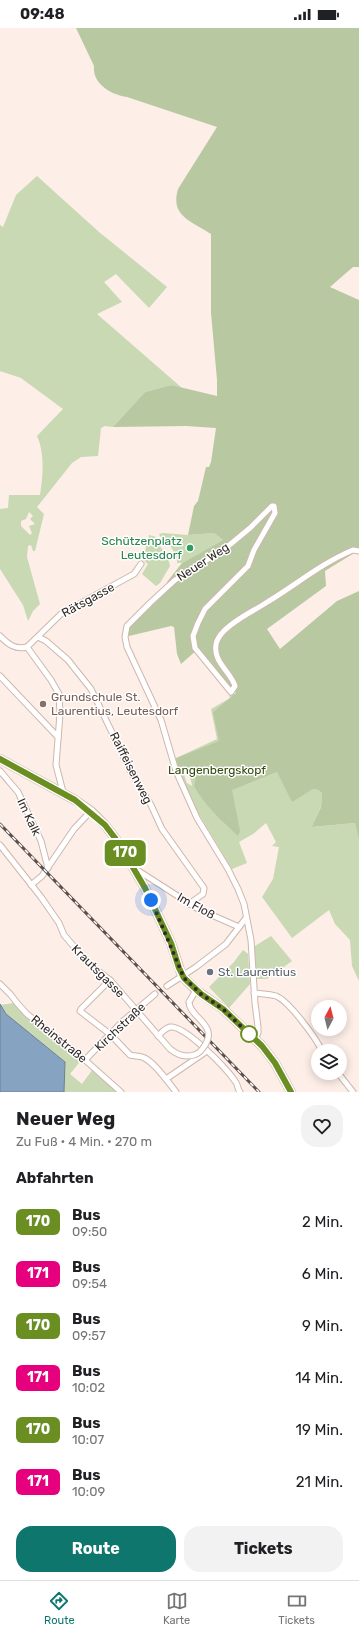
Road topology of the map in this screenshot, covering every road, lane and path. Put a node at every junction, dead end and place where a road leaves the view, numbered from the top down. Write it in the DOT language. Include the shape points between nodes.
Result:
graph roads {
  1 [pos="359,552"];
  2 [pos="141,564"];
  3 [pos="0,636"];
  4 [pos="38,637"];
  5 [pos="27,647"];
  6 [pos="0,676"];
  7 [pos="58,737"];
  8 [pos="0,759"];
  9 [pos="0,771"];
  10 [pos="62,792"];
  11 [pos="91,811"];
  12 [pos="0,845"];
  13 [pos="48,868"];
  14 [pos="134,868"];
  15 [pos="31,885"];
  16 [pos="189,904"];
  17 [pos="246,918"];
  18 [pos="239,927"];
  19 [pos="182,976"];
  20 [pos="110,980"];
  21 [pos="0,984"];
  22 [pos="167,986"];
  23 [pos="196,990"];
  24 [pos="254,993"];
  25 [pos="155,994"];
  26 [pos="136,1010"];
  27 [pos="109,1034"];
  28 [pos="158,1036"];
  29 [pos="254,1039"];
  30 [pos="317,1044"];
  31 [pos="207,1051"];
  32 [pos="86,1060"];
  33 [pos="166,1079"];
  34 [pos="344,1080"];
  35 [pos="237,1091"];
  36 [pos="120,1092"];
  37 [pos="176,1092"];
  38 [pos="291,1092"];
  39 [pos="353,1092"];
  1 -- 17 [label="street, Neuer Weg" via="353,550 318,568 222,632 216,645 216,655 234,682 235,686 231,692 194,648 194,636 205,609 248,566 275,513 274,506 227,547 175,580 127,626 125,631 127,647 160,720 176,771 197,818 238,889"];
  2 -- 4 [label="street, Rätsgasse" via="134,574 61,614"];
  3 -- 5 [label="street" via="12,647"];
  4 -- 5 [label="street, Rätsgasse"];
  4 -- 16 [label="street, Raiffeisenweg" via="68,660 91,689 162,829 204,888 203,894"];
  5 -- 7 [label="street" via="59,694"];
  6 -- 7 [label="street"];
  7 -- 10 [label="street" via="56,766"];
  8 -- 10 [label="main road"];
  9 -- 13 [label="street, Im Kalk" via="18,792 41,841"];
  10 -- 11 [label="main road"];
  11 -- 13 [label="street" via="74,829"];
  11 -- 14 [label="main road" via="115,837"];
  12 -- 15 [label="street, Krautsgasse"];
  13 -- 15 [label="street"];
  14 -- 16 [label="street, Im Floß"];
  14 -- 19 [label="main road" via="166,932"];
  15 -- 20 [label="street, Krautsgasse" via="55,917 64,935 88,962"];
  16 -- 18 [label="street, Im Floß"];
  17 -- 18 [label="street"];
  17 -- 24 [label="street, Neuer Weg" via="251,940"];
  18 -- 19 [label="street" via="226,944"];
  19 -- 22 [label="street"];
  19 -- 23 [label="main road"];
  20 -- 26 [label="street, Krautsgasse"];
  20 -- 27 [label="street" via="80,1012"];
  21 -- 32 [label="street, Rheinstraße" via="27,1014"];
  23 -- 28 [label="street, Krautsgasse, bridge" via="189,1002 191,1009 206,1026 208,1036 200,1051 190,1056 179,1055"];
  23 -- 29 [label="main road" via="223,1009"];
  24 -- 29 [label="street, Neuer Weg" via="258,1033"];
  24 -- 30 [label="street" via="274,995 281,999 305,1025"];
  25 -- 26 [label="street, Kirchstraße"];
  26 -- 27 [label="street, Kirchstraße"];
  26 -- 28 [label="street, Krautsgasse"];
  27 -- 32 [label="street, Kirchstraße"];
  27 -- 33 [label="street" via="130,1055 145,1058"];
  28 -- 31 [label="street" via="166,1028 176,1028"];
  29 -- 38 [label="main road" via="275,1063"];
  31 -- 33 [label="street"];
  31 -- 35 [label="street" via="235,1080"];
  32 -- 36 [label="street, Rheinstraße"];
  33 -- 37 [label="street"];
  34 -- 39 [label="street"];
}
